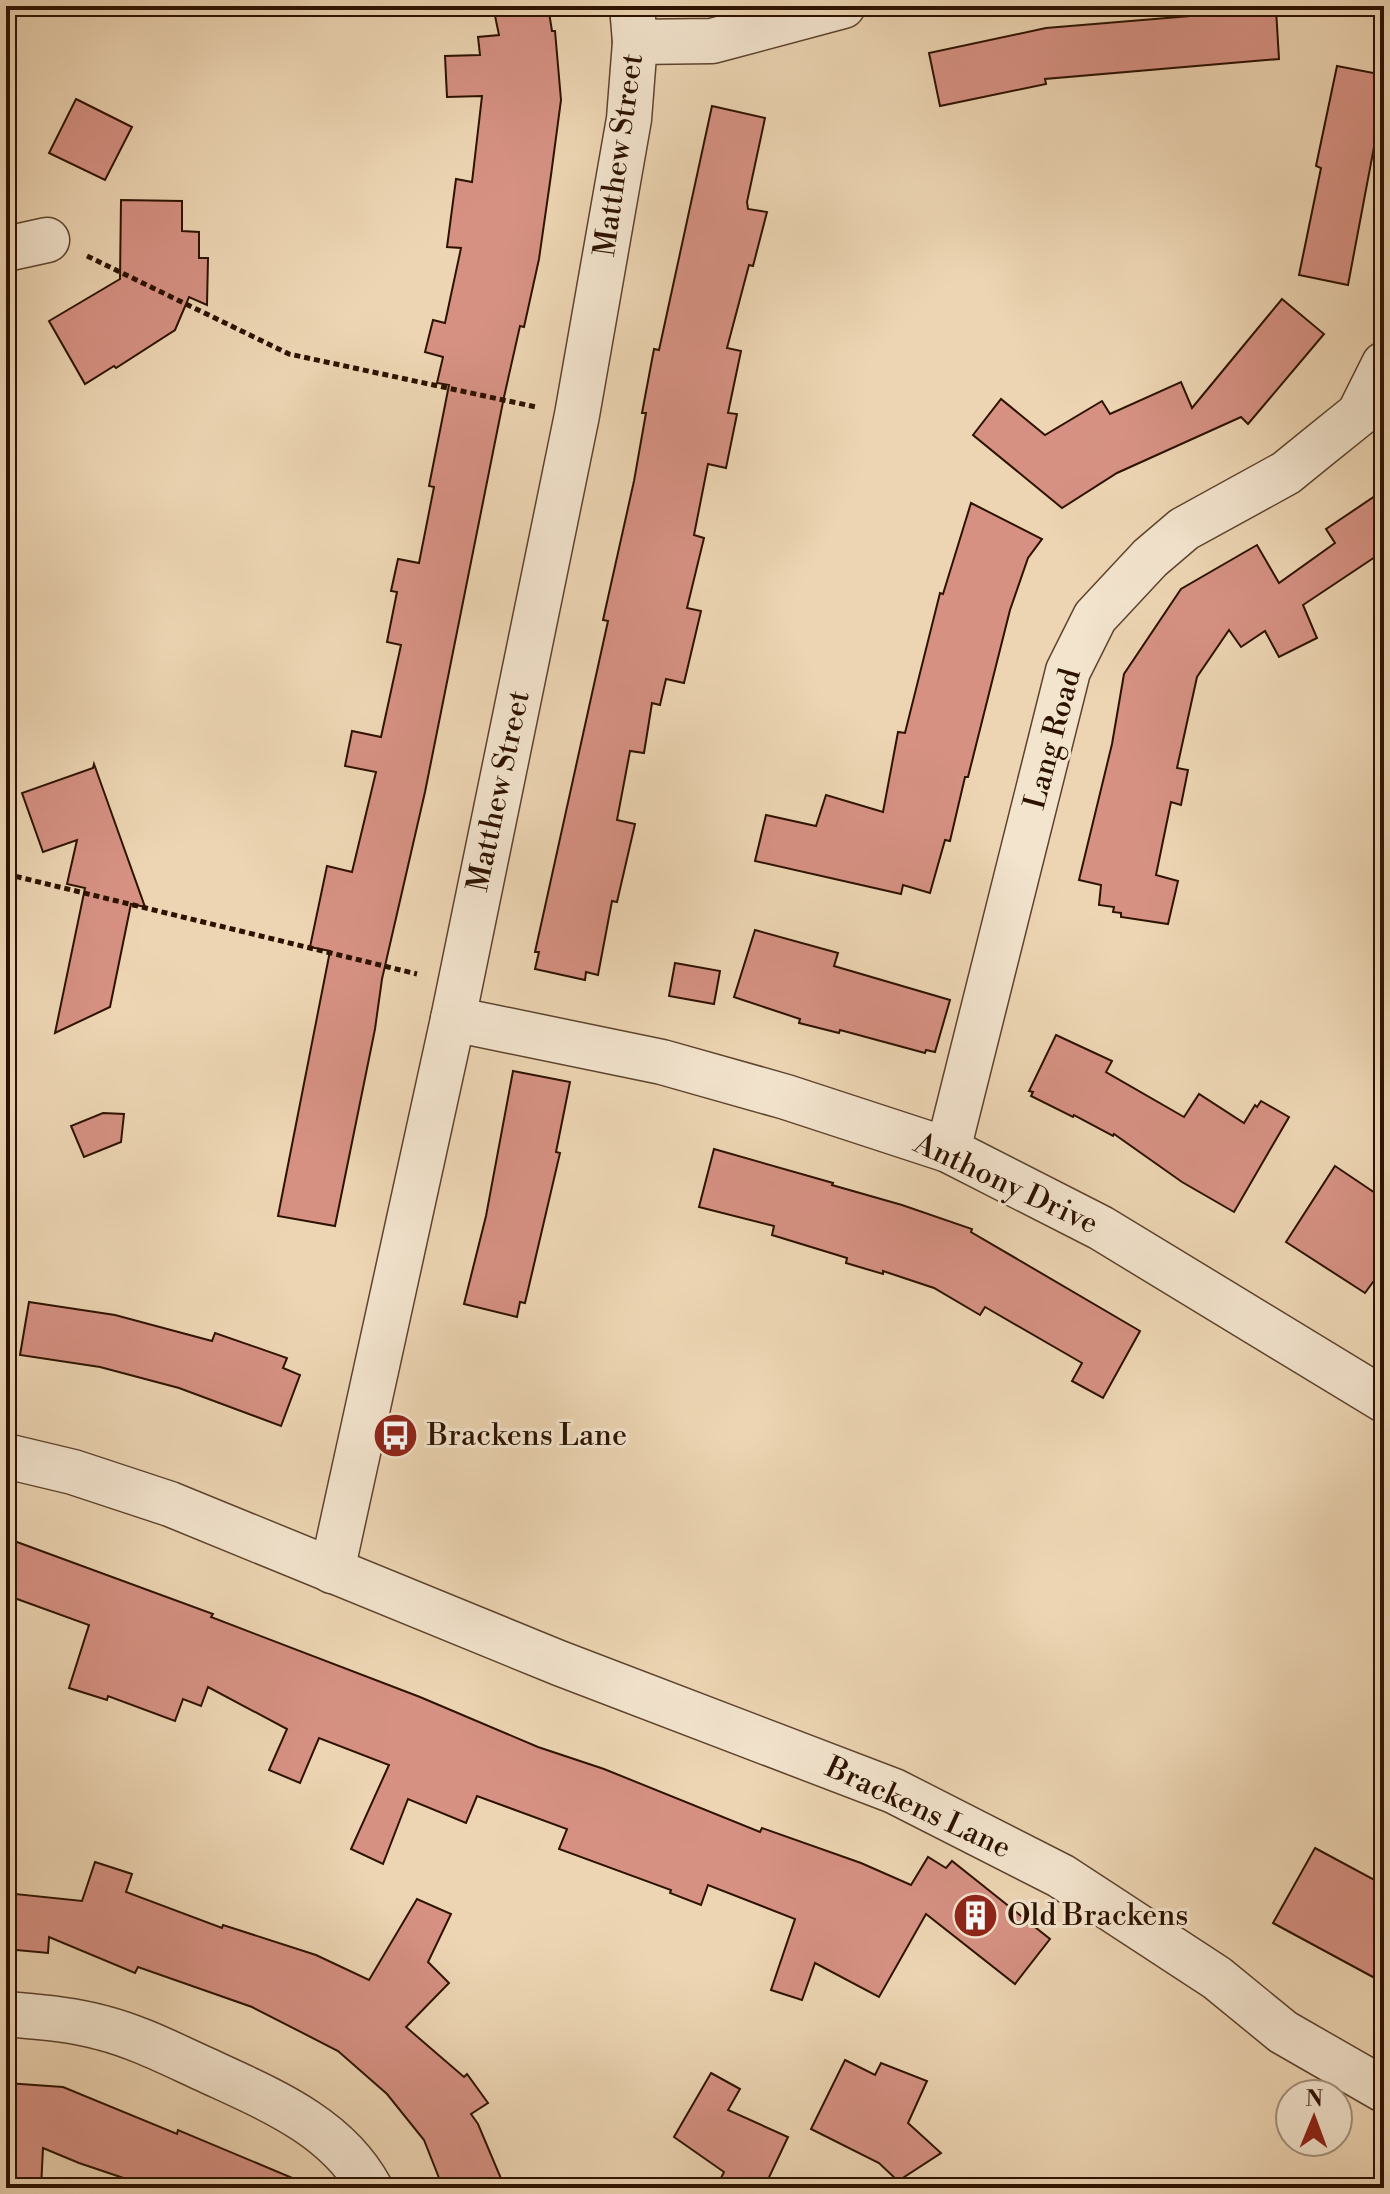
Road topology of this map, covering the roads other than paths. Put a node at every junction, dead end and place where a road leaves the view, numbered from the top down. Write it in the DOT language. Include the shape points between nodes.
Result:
graph roads {
  1 [pos="843,6"];
  2 [pos="634,24"];
  3 [pos="1384,364"];
  4 [pos="456,1002"];
  5 [pos="948,1150"];
  6 [pos="1380,1387"];
  7 [pos="6,1456"];
  8 [pos="332,1571"];
  9 [pos="6,2014"];
  10 [pos="1384,2090"];
  11 [pos="370,2188"];
  1 -- 2 [label="street" via="712,41"];
  2 -- 4 [label="street, Matthew Street" via="621,172 577,415"];
  3 -- 5 [label="street, Lang Road" via="1359,414 1286,473 1184,529 1095,617 1068,671"];
  4 -- 5 [label="street, Anthony Drive" via="786,1097"];
  4 -- 8 [label="street, Matthew Street"];
  5 -- 6 [label="street, Anthony Drive" via="1101,1228"];
  7 -- 8 [label="street, Brackens Lane" via="119,1485"];
  8 -- 10 [label="street, Brackens Lane" via="906,1797 1061,1876 1217,1978 1283,2032"];
  9 -- 11 [label="street" via="105,2028 263,2097 326,2135"];
}
